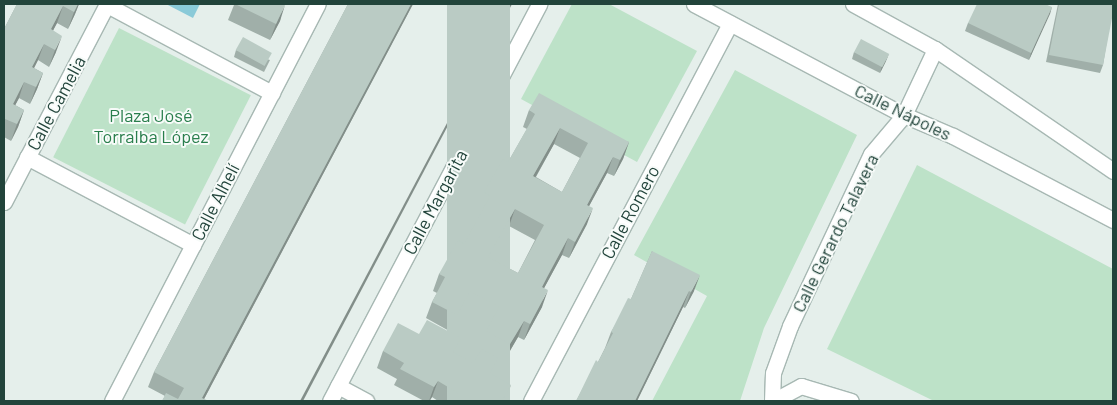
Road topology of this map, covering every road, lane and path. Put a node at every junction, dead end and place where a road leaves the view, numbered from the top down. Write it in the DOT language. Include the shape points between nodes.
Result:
graph roads {
  1 [pos="107,4"];
  2 [pos="318,4"];
  3 [pos="539,4"];
  4 [pos="694,4"];
  5 [pos="853,4"];
  6 [pos="730,23"];
  7 [pos="935,49"];
  8 [pos="272,93"];
  9 [pos="904,115"];
  10 [pos="27,157"];
  11 [pos="1113,171"];
  12 [pos="4,202"];
  13 [pos="1113,220"];
  14 [pos="193,245"];
  15 [pos="338,386"];
  16 [pos="112,401"];
  17 [pos="330,401"];
  18 [pos="366,401"];
  19 [pos="531,401"];
  20 [pos="773,401"];
  21 [pos="851,401"];
  1 -- 8 [label="street"];
  1 -- 10 [label="street, Calle Camelia"];
  2 -- 8 [label="street, Calle Alhelí"];
  3 -- 15 [label="street, Calle Margarita"];
  4 -- 6 [label="street, Calle Nápoles"];
  5 -- 7 [label="street"];
  6 -- 9 [label="street, Calle Nápoles"];
  6 -- 19 [label="street, Calle Romero"];
  7 -- 9 [label="street, Calle Gerardo Talavera"];
  7 -- 11 [label="street"];
  8 -- 14 [label="street, Calle Alhelí"];
  9 -- 13 [label="street, Calle Nápoles" via="953,136"];
  9 -- 20 [label="street, Calle Gerardo Talavera" via="871,154 790,326 773,373"];
  10 -- 12 [label="street, Calle Camelia"];
  10 -- 14 [label="street"];
  14 -- 16 [label="street, Calle Alhelí"];
  15 -- 17 [label="street, Calle Margarita"];
  15 -- 18 [label="street"];
  20 -- 21 [label="street" via="801,386"];
}
